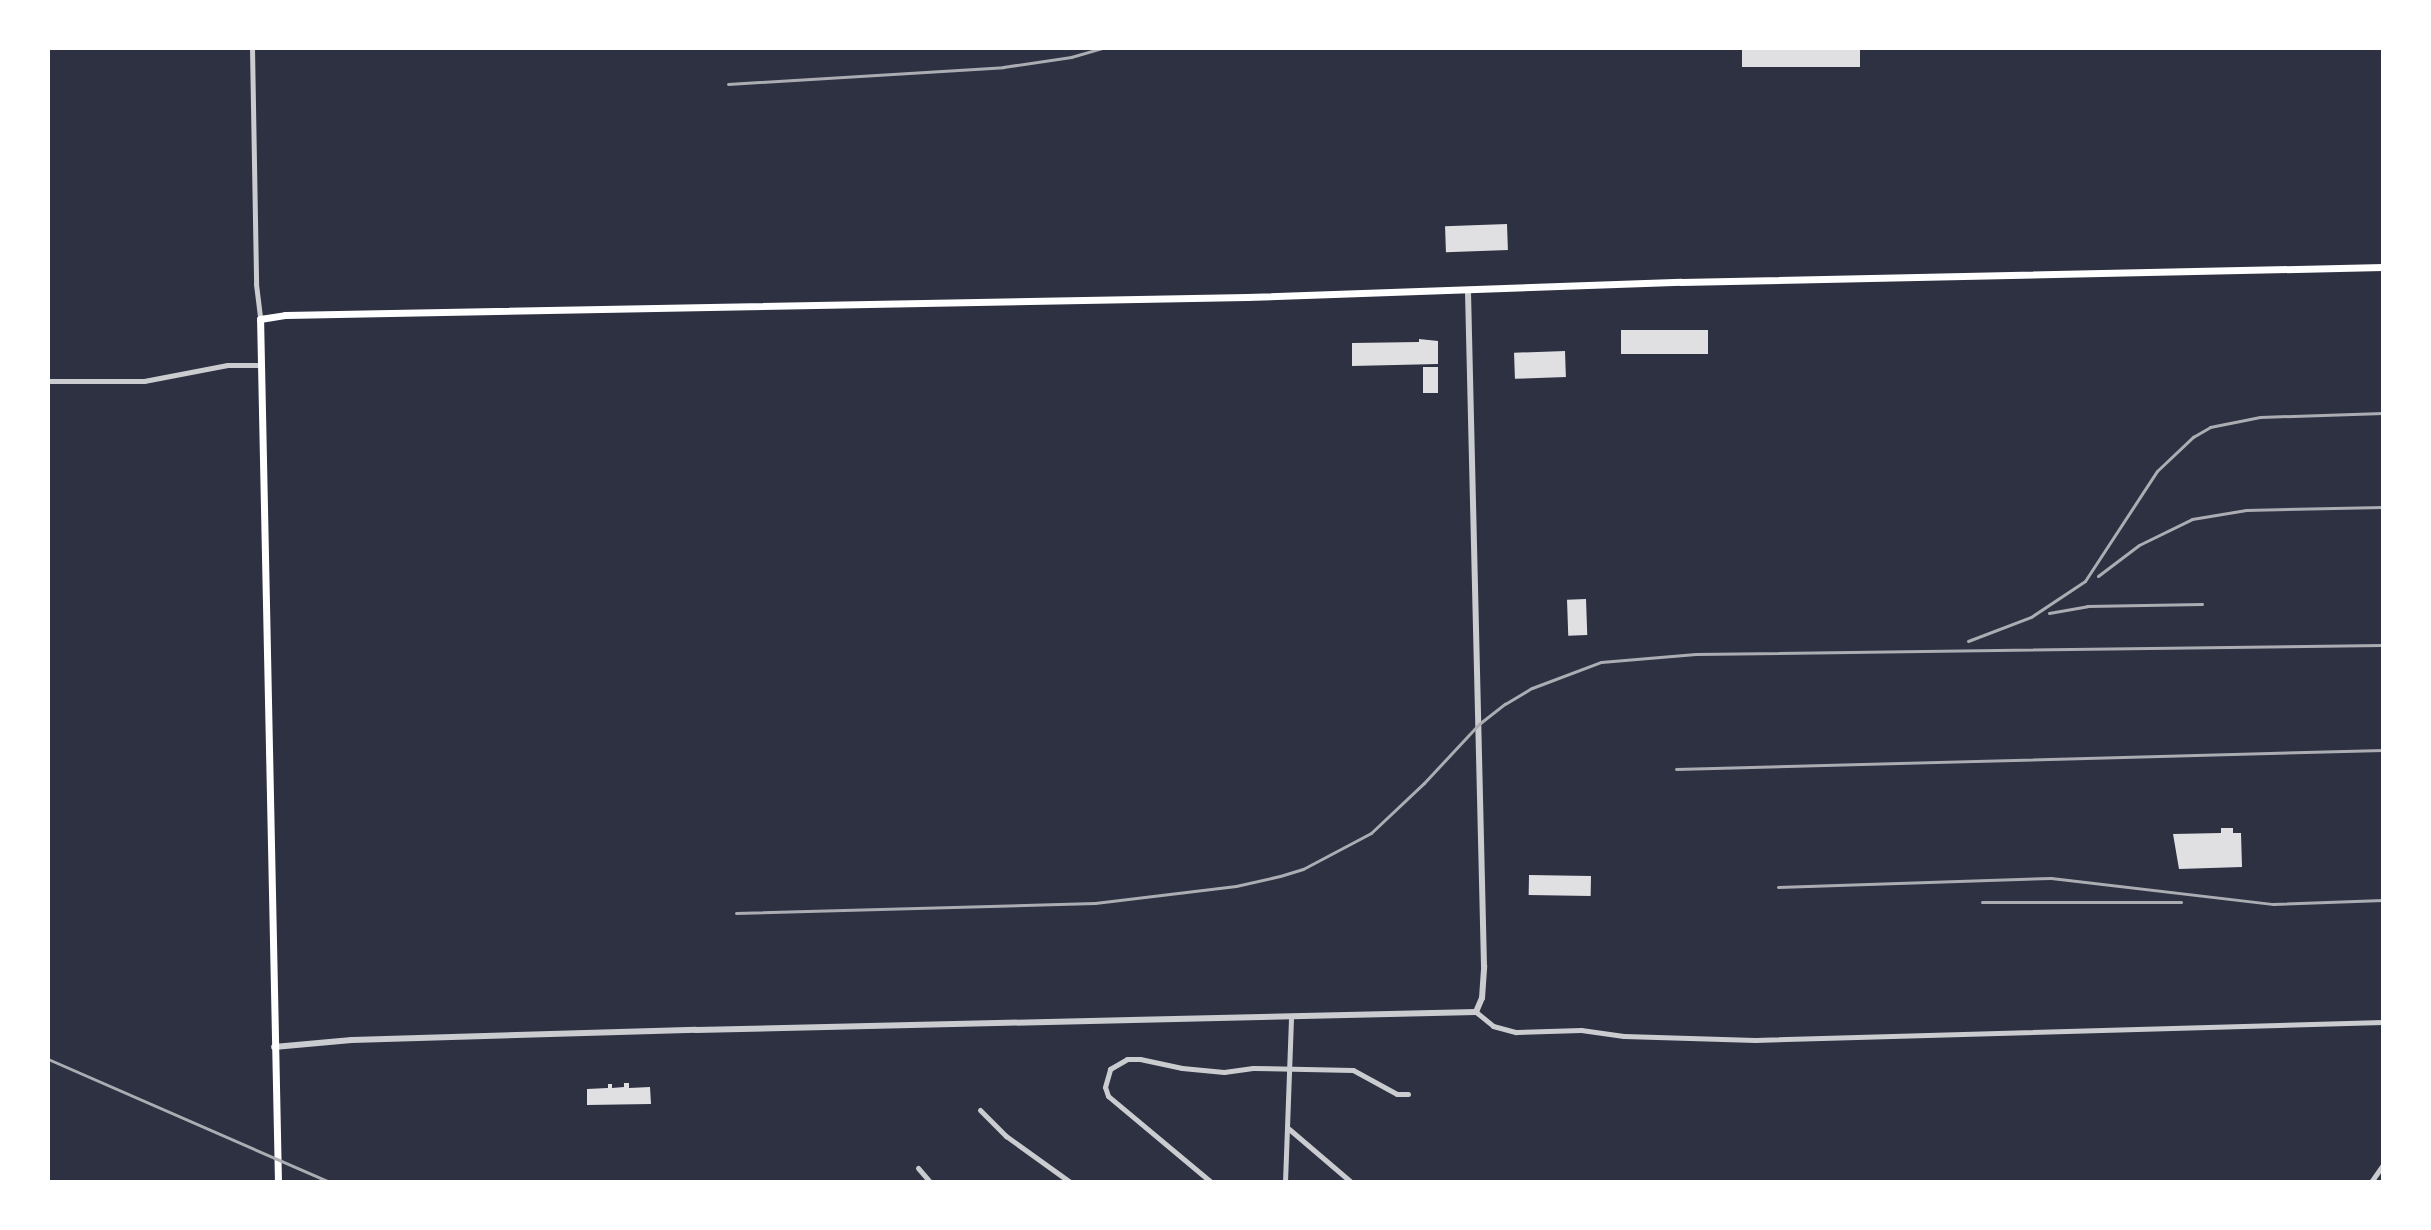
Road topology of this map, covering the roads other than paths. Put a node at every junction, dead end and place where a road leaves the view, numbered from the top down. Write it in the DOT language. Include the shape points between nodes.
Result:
graph roads {
  1 [pos="252,48"];
  2 [pos="2383,267"];
  3 [pos="1468,291"];
  4 [pos="260,319"];
  5 [pos="260,365"];
  6 [pos="48,381"];
  7 [pos="1476,1012"];
  8 [pos="1291,1018"];
  9 [pos="2383,1022"];
  10 [pos="274,1047"];
  11 [pos="1290,1069"];
  12 [pos="1408,1094"];
  13 [pos="980,1110"];
  14 [pos="1289,1129"];
  15 [pos="2383,1165"];
  16 [pos="918,1168"];
  17 [pos="929,1181"];
  18 [pos="278,1182"];
  19 [pos="1070,1182"];
  20 [pos="1211,1182"];
  21 [pos="1285,1182"];
  22 [pos="1351,1182"];
  23 [pos="2371,1182"];
  1 -- 4 [label="street"];
  2 -- 3 [label="main road"];
  3 -- 4 [label="main road"];
  3 -- 7 [label="street" via="1484,966"];
  4 -- 5 [label="main road"];
  5 -- 6 [label="street" via="227,365 144,381"];
  5 -- 10 [label="main road"];
  7 -- 8 [label="street"];
  7 -- 9 [label="street" via="1493,1026 1516,1032 1755,1040"];
  8 -- 10 [label="street" via="659,1031"];
  8 -- 11 [label="street"];
  10 -- 18 [label="main road"];
  11 -- 12 [label="street" via="1353,1070 1397,1094"];
  11 -- 14 [label="street"];
  11 -- 20 [label="street" via="1224,1072 1140,1059 1127,1059 1110,1069 1108,1096"];
  13 -- 19 [label="street" via="1006,1136"];
  14 -- 21 [label="street"];
  14 -- 22 [label="street"];
  15 -- 23 [label="street"];
  16 -- 17 [label="street"];
}
